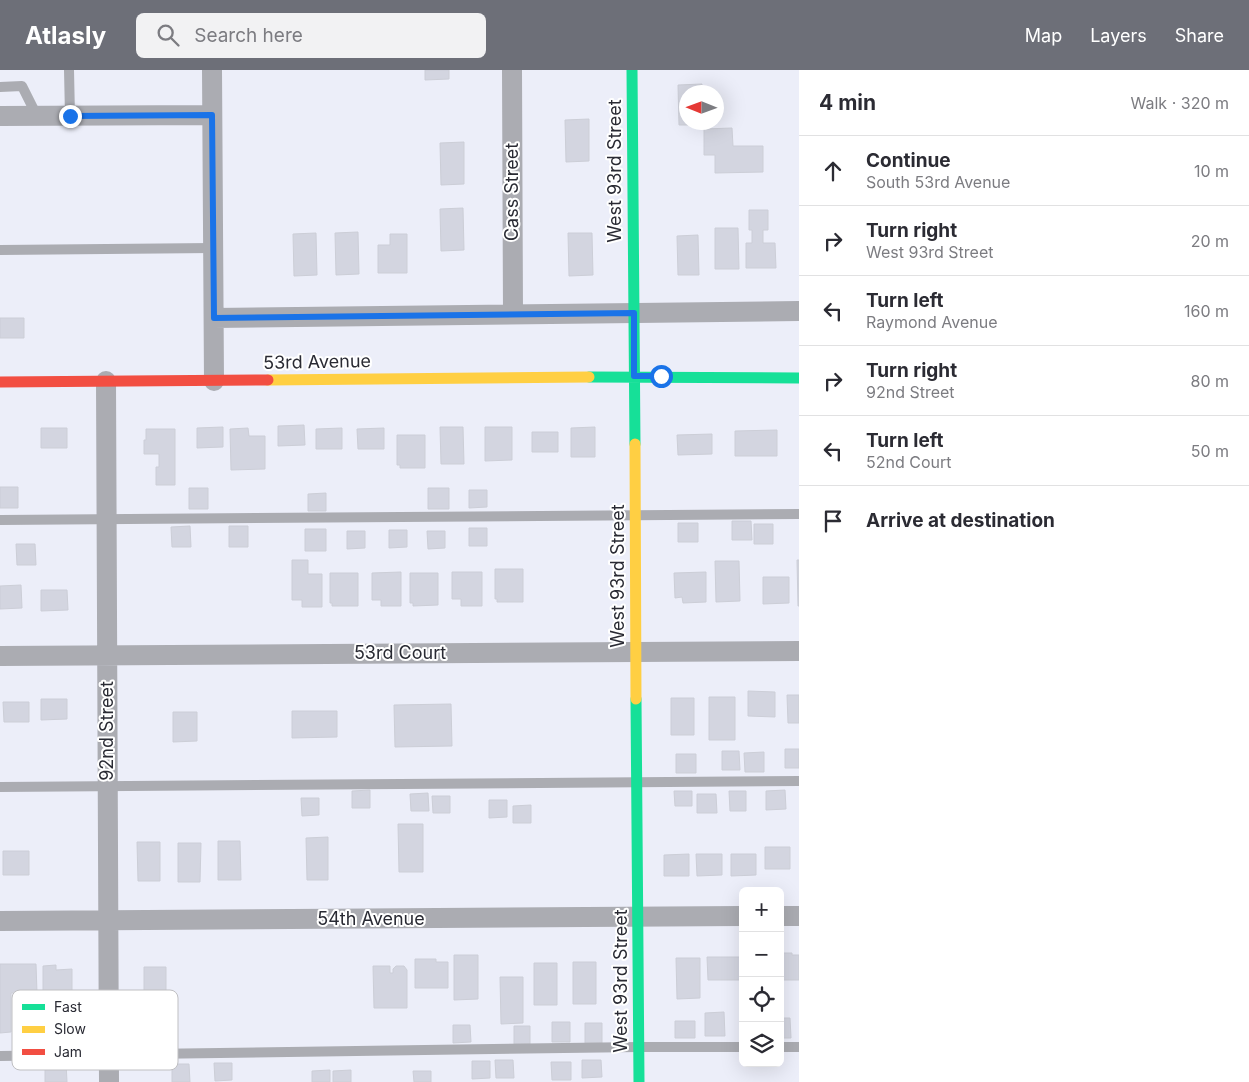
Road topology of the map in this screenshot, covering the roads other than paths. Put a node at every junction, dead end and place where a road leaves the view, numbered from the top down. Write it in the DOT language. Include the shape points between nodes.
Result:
graph roads {
  1 [pos="69,70"];
  2 [pos="212,70"];
  3 [pos="512,70"];
  4 [pos="632,70"];
  5 [pos="0,87"];
  6 [pos="212,115"];
  7 [pos="0,116"];
  8 [pos="37,116"];
  9 [pos="70,116"];
  10 [pos="213,248"];
  11 [pos="0,250"];
  12 [pos="799,311"];
  13 [pos="634,313"];
  14 [pos="513,314"];
  15 [pos="214,318"];
  16 [pos="634,376"];
  17 [pos="799,378"];
  18 [pos="106,381"];
  19 [pos="214,381"];
  20 [pos="0,382"];
  21 [pos="799,514"];
  22 [pos="635,515"];
  23 [pos="107,518"];
  24 [pos="0,520"];
  25 [pos="799,651"];
  26 [pos="636,652"];
  27 [pos="107,655"];
  28 [pos="0,656"];
  29 [pos="799,781"];
  30 [pos="637,783"];
  31 [pos="108,786"];
  32 [pos="0,787"];
  33 [pos="739,916"];
  34 [pos="784,916"];
  35 [pos="799,916"];
  36 [pos="638,917"];
  37 [pos="108,920"];
  38 [pos="0,921"];
  39 [pos="109,990"];
  40 [pos="639,1047"];
  41 [pos="739,1047"];
  42 [pos="784,1047"];
  43 [pos="799,1047"];
  44 [pos="178,1054"];
  45 [pos="639,1082"];
  1 -- 9 [label="lane"];
  2 -- 6 [label="street"];
  3 -- 14 [label="street, Cass Street"];
  4 -- 13 [label="main road, West 93rd Street"];
  5 -- 8 [label="lane" via="22,86"];
  6 -- 9 [label="street"];
  6 -- 10 [label="street"];
  7 -- 8 [label="street"];
  8 -- 9 [label="street"];
  10 -- 11 [label="lane"];
  10 -- 15 [label="street"];
  12 -- 13 [label="street"];
  13 -- 14 [label="street"];
  13 -- 16 [label="main road, West 93rd Street"];
  14 -- 15 [label="street"];
  15 -- 19 [label="street"];
  16 -- 17 [label="main road, 53rd Avenue"];
  16 -- 19 [label="main road, 53rd Avenue"];
  16 -- 22 [label="main road, West 93rd Street"];
  18 -- 19 [label="main road, 53rd Avenue"];
  18 -- 20 [label="main road, 53rd Avenue"];
  18 -- 23 [label="street, 92nd Street"];
  21 -- 22 [label="lane"];
  22 -- 23 [label="lane"];
  22 -- 26 [label="main road, West 93rd Street"];
  23 -- 24 [label="lane"];
  23 -- 27 [label="street, 92nd Street"];
  25 -- 26 [label="street, 53rd Court"];
  26 -- 27 [label="street, 53rd Court"];
  26 -- 30 [label="main road, West 93rd Street"];
  27 -- 28 [label="street, 53rd Court"];
  27 -- 31 [label="street, 92nd Street"];
  29 -- 30 [label="lane"];
  30 -- 31 [label="lane"];
  30 -- 36 [label="main road, West 93rd Street"];
  31 -- 32 [label="lane"];
  31 -- 37 [label="street, 92nd Street"];
  33 -- 36 [label="street, 54th Avenue"];
  34 -- 35 [label="street"];
  36 -- 37 [label="street, 54th Avenue"];
  36 -- 40 [label="main road, West 93rd Street"];
  37 -- 38 [label="street, 54th Avenue"];
  37 -- 39 [label="street, 92nd Street"];
  40 -- 41 [label="lane"];
  40 -- 44 [label="lane"];
  40 -- 45 [label="main road, West 93rd Street"];
  42 -- 43 [label="lane"];
}
